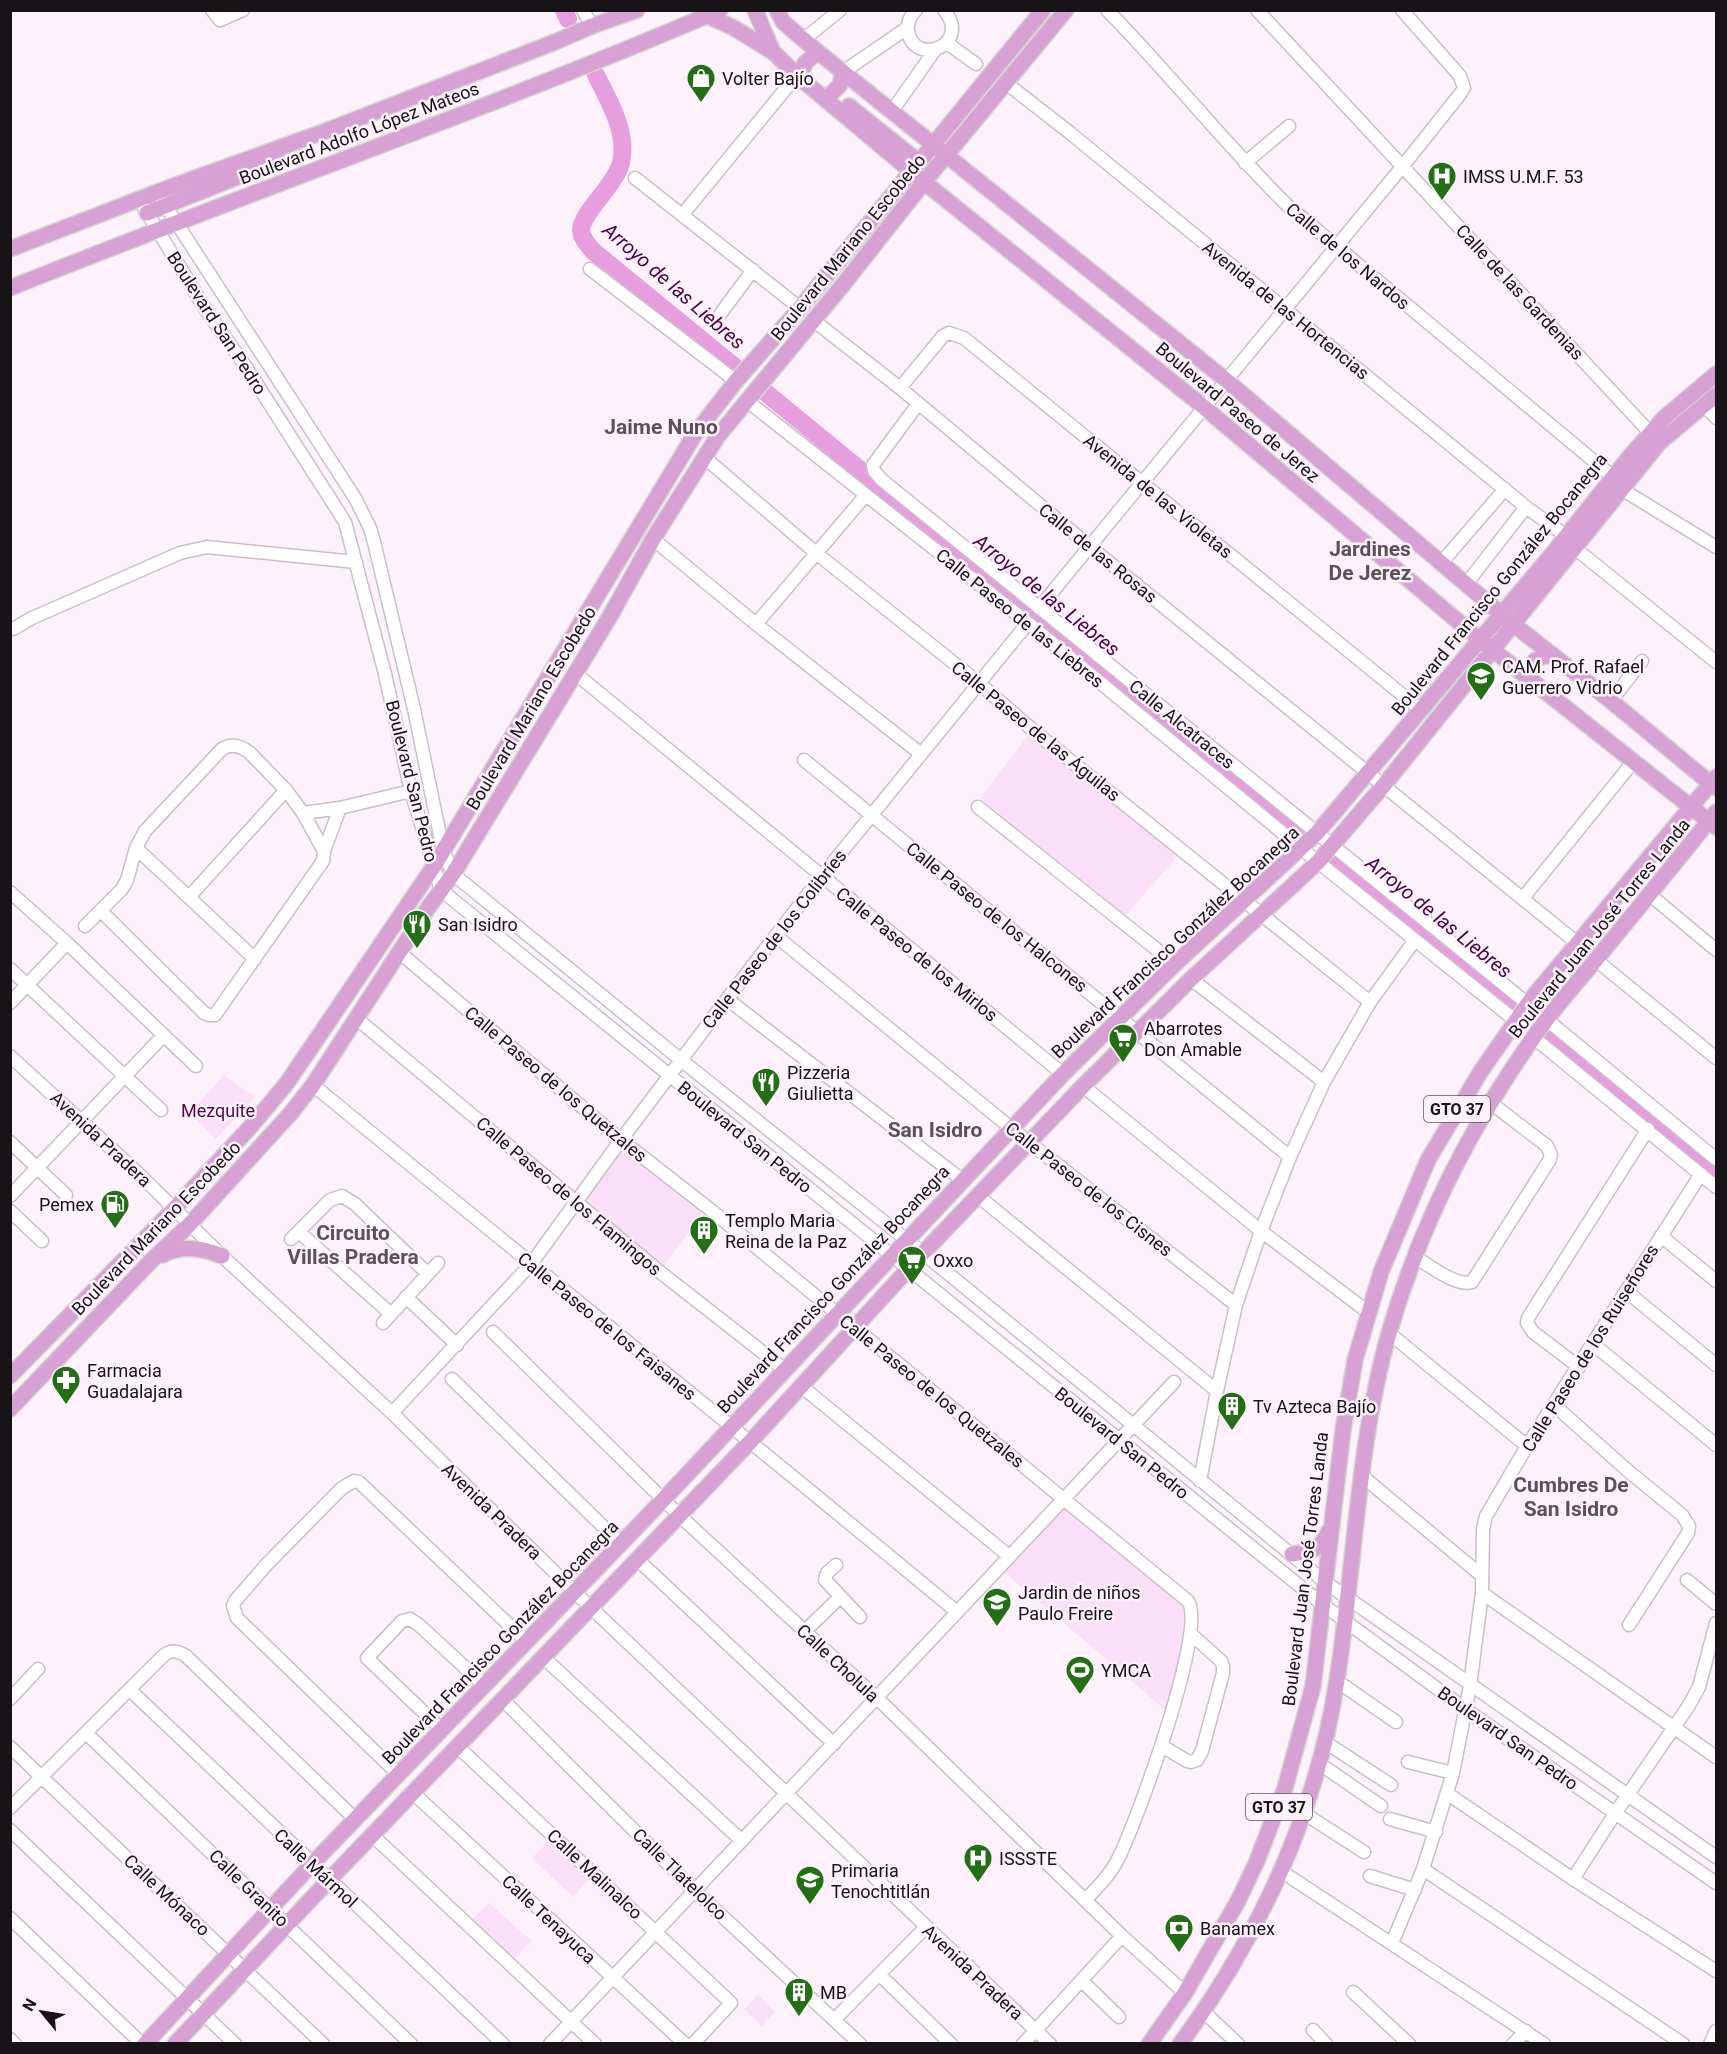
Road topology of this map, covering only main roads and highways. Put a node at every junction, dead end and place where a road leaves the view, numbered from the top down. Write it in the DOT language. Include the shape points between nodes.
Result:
graph roads {
  1 [pos="636,10"];
  2 [pos="755,10"];
  3 [pos="777,10"];
  4 [pos="1043,10"];
  5 [pos="1066,10"];
  6 [pos="714,13"];
  7 [pos="772,52"];
  8 [pos="818,52"];
  9 [pos="843,72"];
  10 [pos="800,78"];
  11 [pos="832,93"];
  12 [pos="933,144"];
  13 [pos="947,156"];
  14 [pos="915,166"];
  15 [pos="924,182"];
  16 [pos="10,249"];
  17 [pos="10,288"];
  18 [pos="1716,374"];
  19 [pos="1710,400"];
  20 [pos="1655,438"];
  21 [pos="1571,542"];
  22 [pos="1501,613"];
  23 [pos="1513,624"];
  24 [pos="1479,639"];
  25 [pos="1492,650"];
  26 [pos="1553,655"];
  27 [pos="1533,682"];
  28 [pos="1715,783"];
  29 [pos="1691,807"];
  30 [pos="1714,820"];
  31 [pos="222,1256"];
  32 [pos="151,1261"];
  33 [pos="10,1376"];
  34 [pos="10,1408"];
  35 [pos="1333,1522"];
  36 [pos="1292,1554"];
  37 [pos="143,2043"];
  38 [pos="175,2043"];
  39 [pos="1149,2043"];
  40 [pos="1180,2043"];
  1 -- 16 [label="main road, Boulevard Adolfo López Mateos" via="281,147 143,206"];
  2 -- 7 [label="main road, Boulevard Paseo de Jerez"];
  3 -- 8 [label="main road, Boulevard Paseo de Jerez" via="783,22"];
  4 -- 12 [label="main road, Boulevard Mariano Escobedo"];
  5 -- 13 [label="main road, Boulevard Mariano Escobedo"];
  6 -- 7 [label="main road"];
  6 -- 17 [label="main road, Boulevard Adolfo López Mateos" via="436,125"];
  7 -- 10 [label="main road, Boulevard Paseo de Jerez"];
  8 -- 9 [label="main road, Boulevard Paseo de Jerez"];
  8 -- 10 [label="main road" via="805,63"];
  9 -- 11 [label="main road" via="840,85"];
  9 -- 12 [label="main road, Boulevard Paseo de Jerez"];
  10 -- 11 [label="main road"];
  10 -- 14 [label="main road, Boulevard Paseo de Jerez"];
  11 -- 14 [label="main road"];
  12 -- 13 [label="main road, Boulevard Paseo de Jerez"];
  12 -- 14 [label="main road, Boulevard Mariano Escobedo"];
  13 -- 15 [label="main road, Boulevard Mariano Escobedo"];
  13 -- 22 [label="main road, Boulevard Paseo de Jerez" via="1227,381"];
  14 -- 15 [label="main road, Boulevard Paseo de Jerez"];
  14 -- 33 [label="main road, Boulevard Mariano Escobedo" via="706,419 434,866 287,1083 174,1209"];
  15 -- 24 [label="main road, Boulevard Paseo de Jerez" via="1205,408"];
  15 -- 32 [label="main road, Boulevard Mariano Escobedo" via="704,457 453,874 313,1085 273,1134"];
  18 -- 20 [label="main road, Boulevard Francisco González Bocanegra"];
  19 -- 20 [label="main road, Boulevard Francisco González Bocanegra"];
  20 -- 21 [label="main road, Boulevard Francisco González Bocanegra" via="1623,490"];
  20 -- 21 [label="main road, Boulevard Francisco González Bocanegra" via="1613,477"];
  21 -- 22 [label="main road, Boulevard Francisco González Bocanegra"];
  21 -- 23 [label="main road, Boulevard Francisco González Bocanegra"];
  22 -- 23 [label="main road, Boulevard Paseo de Jerez"];
  22 -- 24 [label="main road, Boulevard Francisco González Bocanegra"];
  23 -- 25 [label="main road, Boulevard Francisco González Bocanegra"];
  23 -- 26 [label="main road, Boulevard Paseo de Jerez"];
  24 -- 25 [label="main road, Boulevard Paseo de Jerez"];
  24 -- 37 [label="main road, Boulevard Francisco González Bocanegra" via="1317,833 1063,1074 663,1500"];
  25 -- 27 [label="main road, Boulevard Paseo de Jerez"];
  25 -- 38 [label="main road, Boulevard Francisco González Bocanegra" via="1318,862 1083,1086 923,1252 680,1516"];
  26 -- 27 [label="main road" via="1535,660 1531,669"];
  26 -- 28 [label="main road, Boulevard Paseo de Jerez"];
  27 -- 29 [label="main road, Boulevard Paseo de Jerez"];
  28 -- 29 [label="main road, Boulevard Juan José Torres Landa / GTO 37"];
  29 -- 30 [label="main road, Boulevard Paseo de Jerez"];
  29 -- 35 [label="main road, Boulevard Juan José Torres Landa / GTO 37" via="1528,1004 1475,1080 1428,1160 1395,1236 1355,1360"];
  30 -- 40 [label="main road, Boulevard Juan José Torres Landa / GTO 37" via="1546,1019 1447,1180 1415,1257 1379,1373 1337,1681 1305,1814 1281,1871 1233,1962"];
  31 -- 32 [label="main road" via="179,1248"];
  32 -- 34 [label="main road, Boulevard Mariano Escobedo"];
  35 -- 36 [label="main road" via="1320,1547"];
  35 -- 39 [label="main road, Boulevard Juan José Torres Landa / GTO 37" via="1313,1686 1273,1824 1238,1900 1185,1993"];
}
